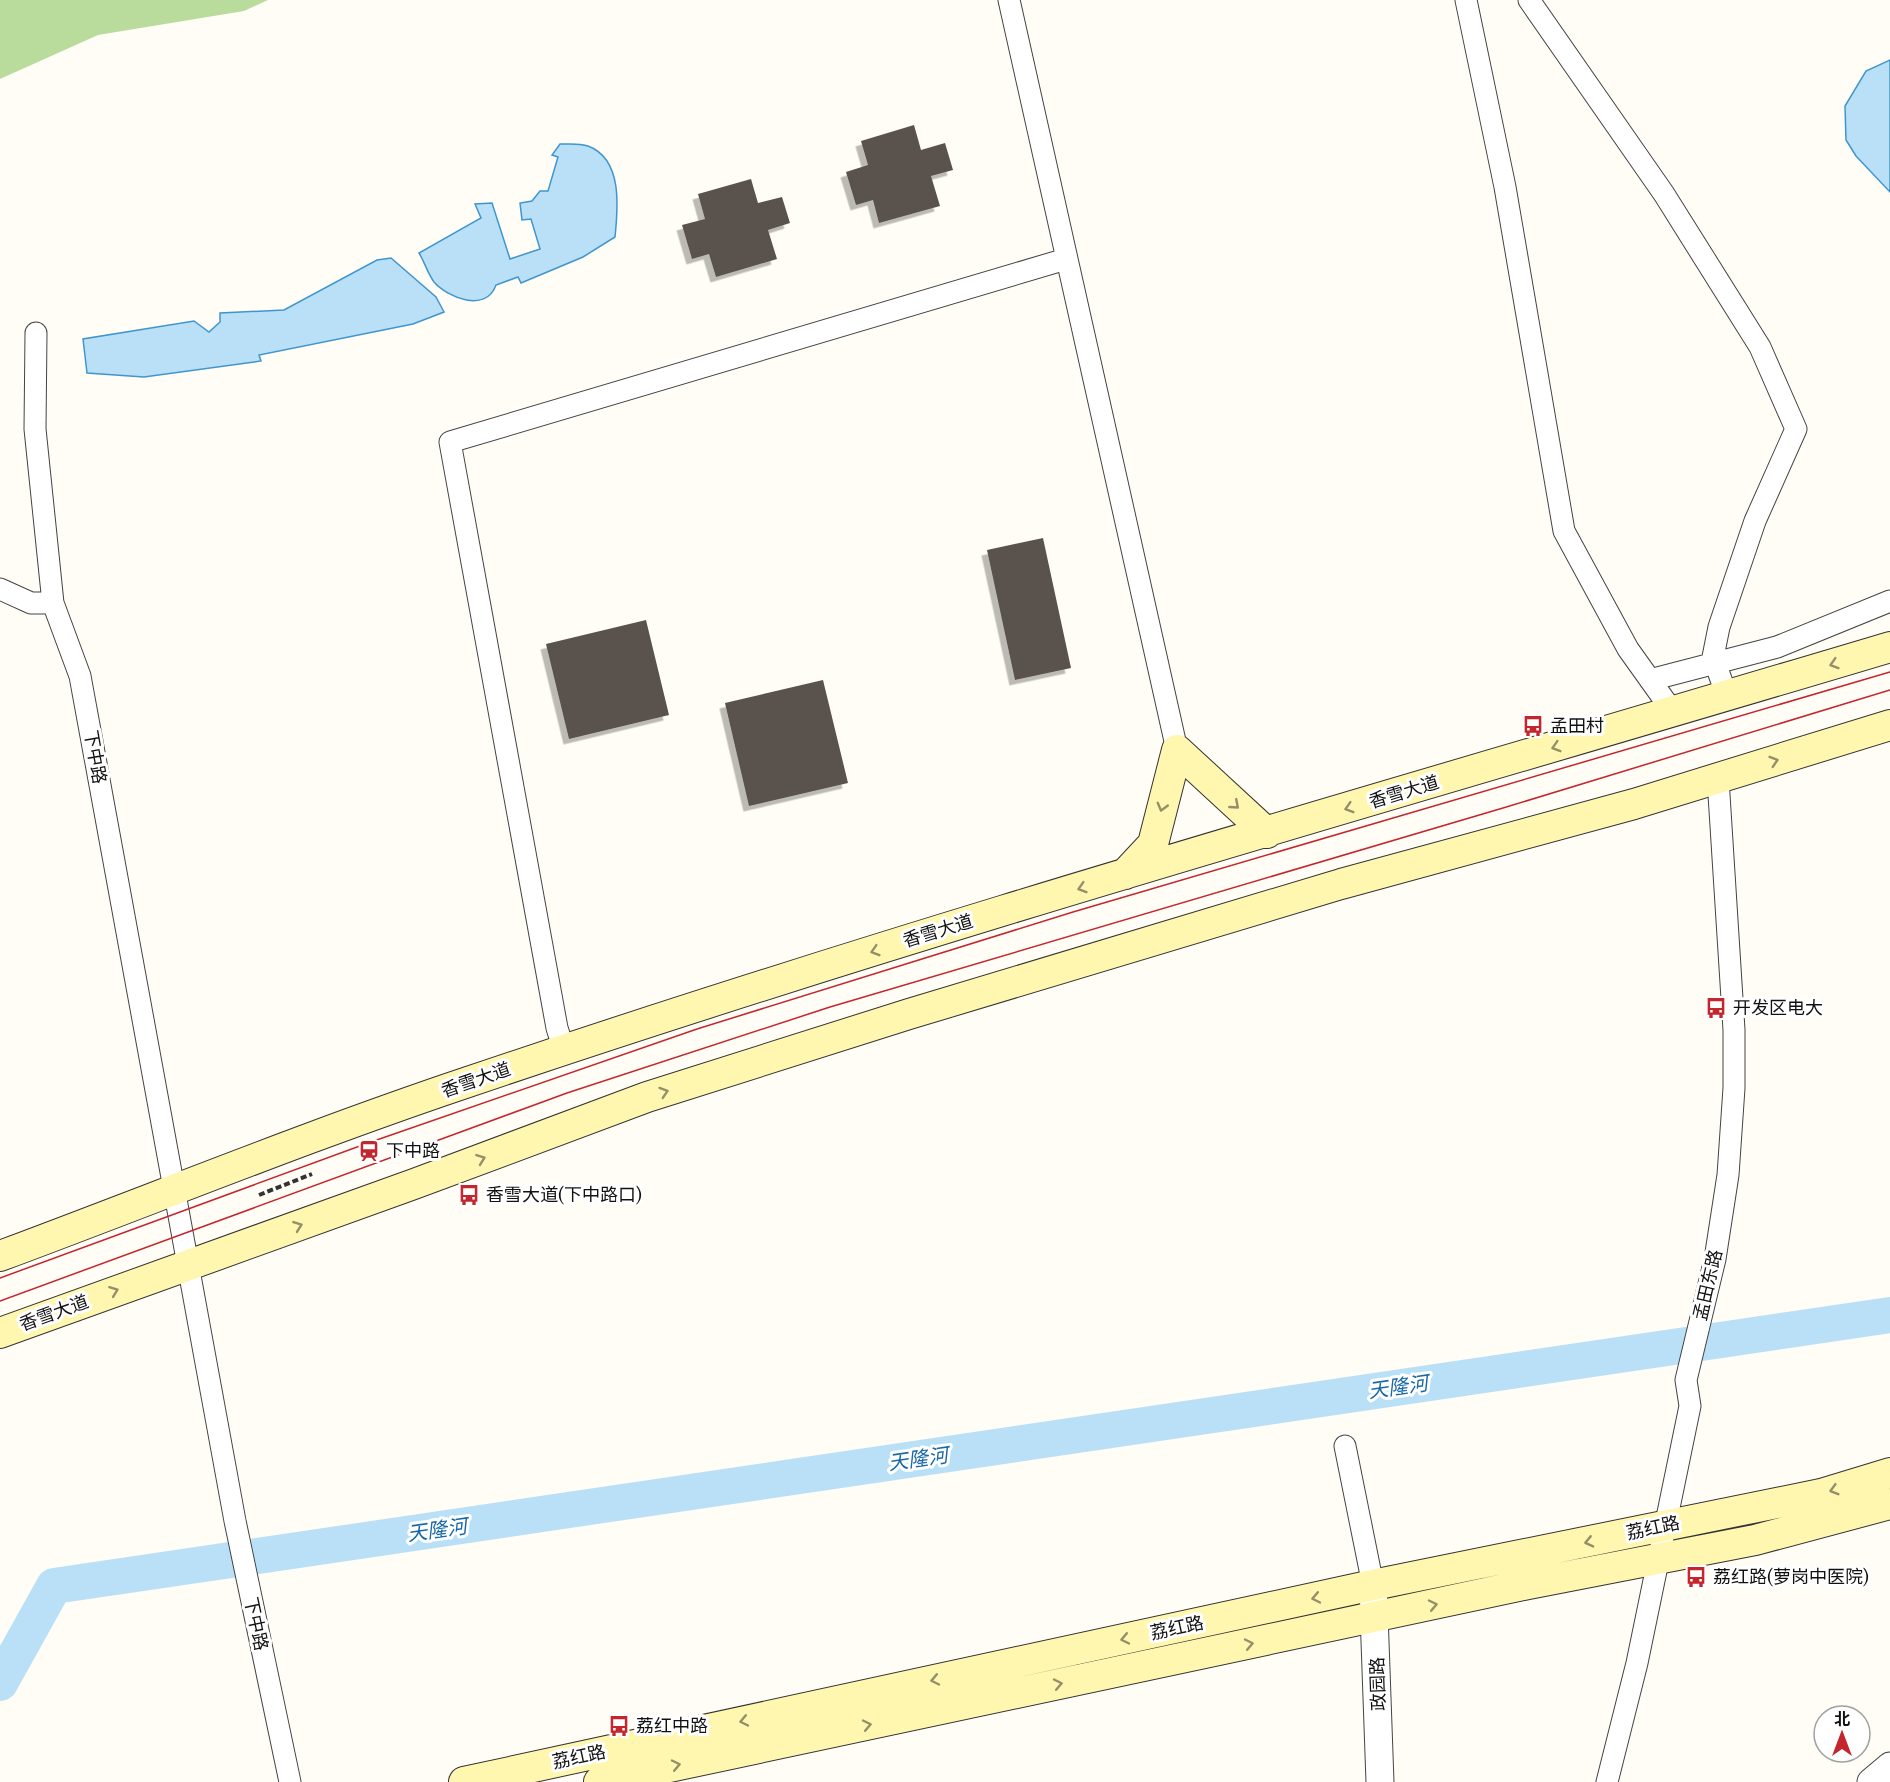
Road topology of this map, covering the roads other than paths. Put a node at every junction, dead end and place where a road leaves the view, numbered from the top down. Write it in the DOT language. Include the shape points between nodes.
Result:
graph roads {
  1 [pos="1009,0"];
  2 [pos="1466,0"];
  3 [pos="1529,0"];
  4 [pos="1066,259"];
  5 [pos="36,333"];
  6 [pos="0,589"];
  7 [pos="1890,601"];
  8 [pos="53,603"];
  9 [pos="1890,647"];
  10 [pos="1715,663"];
  11 [pos="1650,680"];
  12 [pos="1727,696"];
  13 [pos="1673,712"];
  14 [pos="1890,726"];
  15 [pos="1178,750"];
  16 [pos="1718,779"];
  17 [pos="1267,833"];
  18 [pos="1124,875"];
  19 [pos="564,1050"];
  20 [pos="173,1190"];
  21 [pos="0,1256"];
  22 [pos="187,1264"];
  23 [pos="0,1333"];
  24 [pos="1346,1446"];
  25 [pos="1890,1473"];
  26 [pos="1890,1504"];
  27 [pos="1666,1524"];
  28 [pos="1658,1558"];
  29 [pos="1373,1585"];
  30 [pos="1376,1617"];
  31 [pos="1890,1767"];
  32 [pos="290,1782"];
  33 [pos="464,1782"];
  34 [pos="599,1782"];
  35 [pos="1380,1782"];
  36 [pos="1607,1782"];
  37 [pos="1871,1782"];
  1 -- 4 [label="street"];
  2 -- 11 [label="street" via="1505,188 1564,531 1628,649"];
  3 -- 10 [label="street" via="1664,194 1760,347 1796,429 1755,521 1719,627"];
  4 -- 15 [label="street"];
  4 -- 19 [label="street" via="450,442"];
  5 -- 8 [label="street, 下中路" via="35,429"];
  6 -- 8 [label="street" via="31,603"];
  7 -- 10 [label="street" via="1777,647"];
  8 -- 20 [label="street, 下中路" via="80,676"];
  9 -- 12 [label="main road, 香雪大道, one-way"];
  10 -- 11 [label="street"];
  10 -- 12 [label="street"];
  11 -- 13 [label="street"];
  12 -- 13 [label="main road, 香雪大道"];
  13 -- 17 [label="main road, 香雪大道, one-way"];
  16 -- 14 [label="main road, 香雪大道, one-way"];
  15 -- 17 [label="main road, one-way"];
  15 -- 18 [label="main road, one-way" via="1153,844"];
  22 -- 16 [label="main road, 香雪大道, one-way" via="647,1097 1329,887"];
  16 -- 27 [label="street, 孟田东路" via="1734,1030 1728,1175 1715,1259 1686,1380 1690,1406"];
  17 -- 18 [label="main road, 香雪大道"];
  18 -- 19 [label="main road, 香雪大道, one-way"];
  19 -- 20 [label="main road, 香雪大道"];
  20 -- 21 [label="main road, 香雪大道"];
  20 -- 22 [label="street, 下中路"];
  23 -- 22 [label="main road, 香雪大道, one-way"];
  22 -- 32 [label="street, 下中路"];
  24 -- 29 [label="street"];
  25 -- 27 [label="main road, 荔红路, one-way" via="1821,1494"];
  26 -- 28 [label="main road, 荔红路" via="1755,1540"];
  27 -- 28 [label="street, 孟田东路"];
  27 -- 29 [label="main road, 荔红路, one-way"];
  30 -- 28 [label="main road, 荔红路, one-way"];
  28 -- 36 [label="street, 孟田东路"];
  29 -- 30 [label="street, 政园路"];
  29 -- 33 [label="main road, 荔红路, one-way"];
  34 -- 30 [label="main road, 荔红路, one-way"];
  30 -- 35 [label="street, 政园路"];
  31 -- 37 [label="street"];
}
